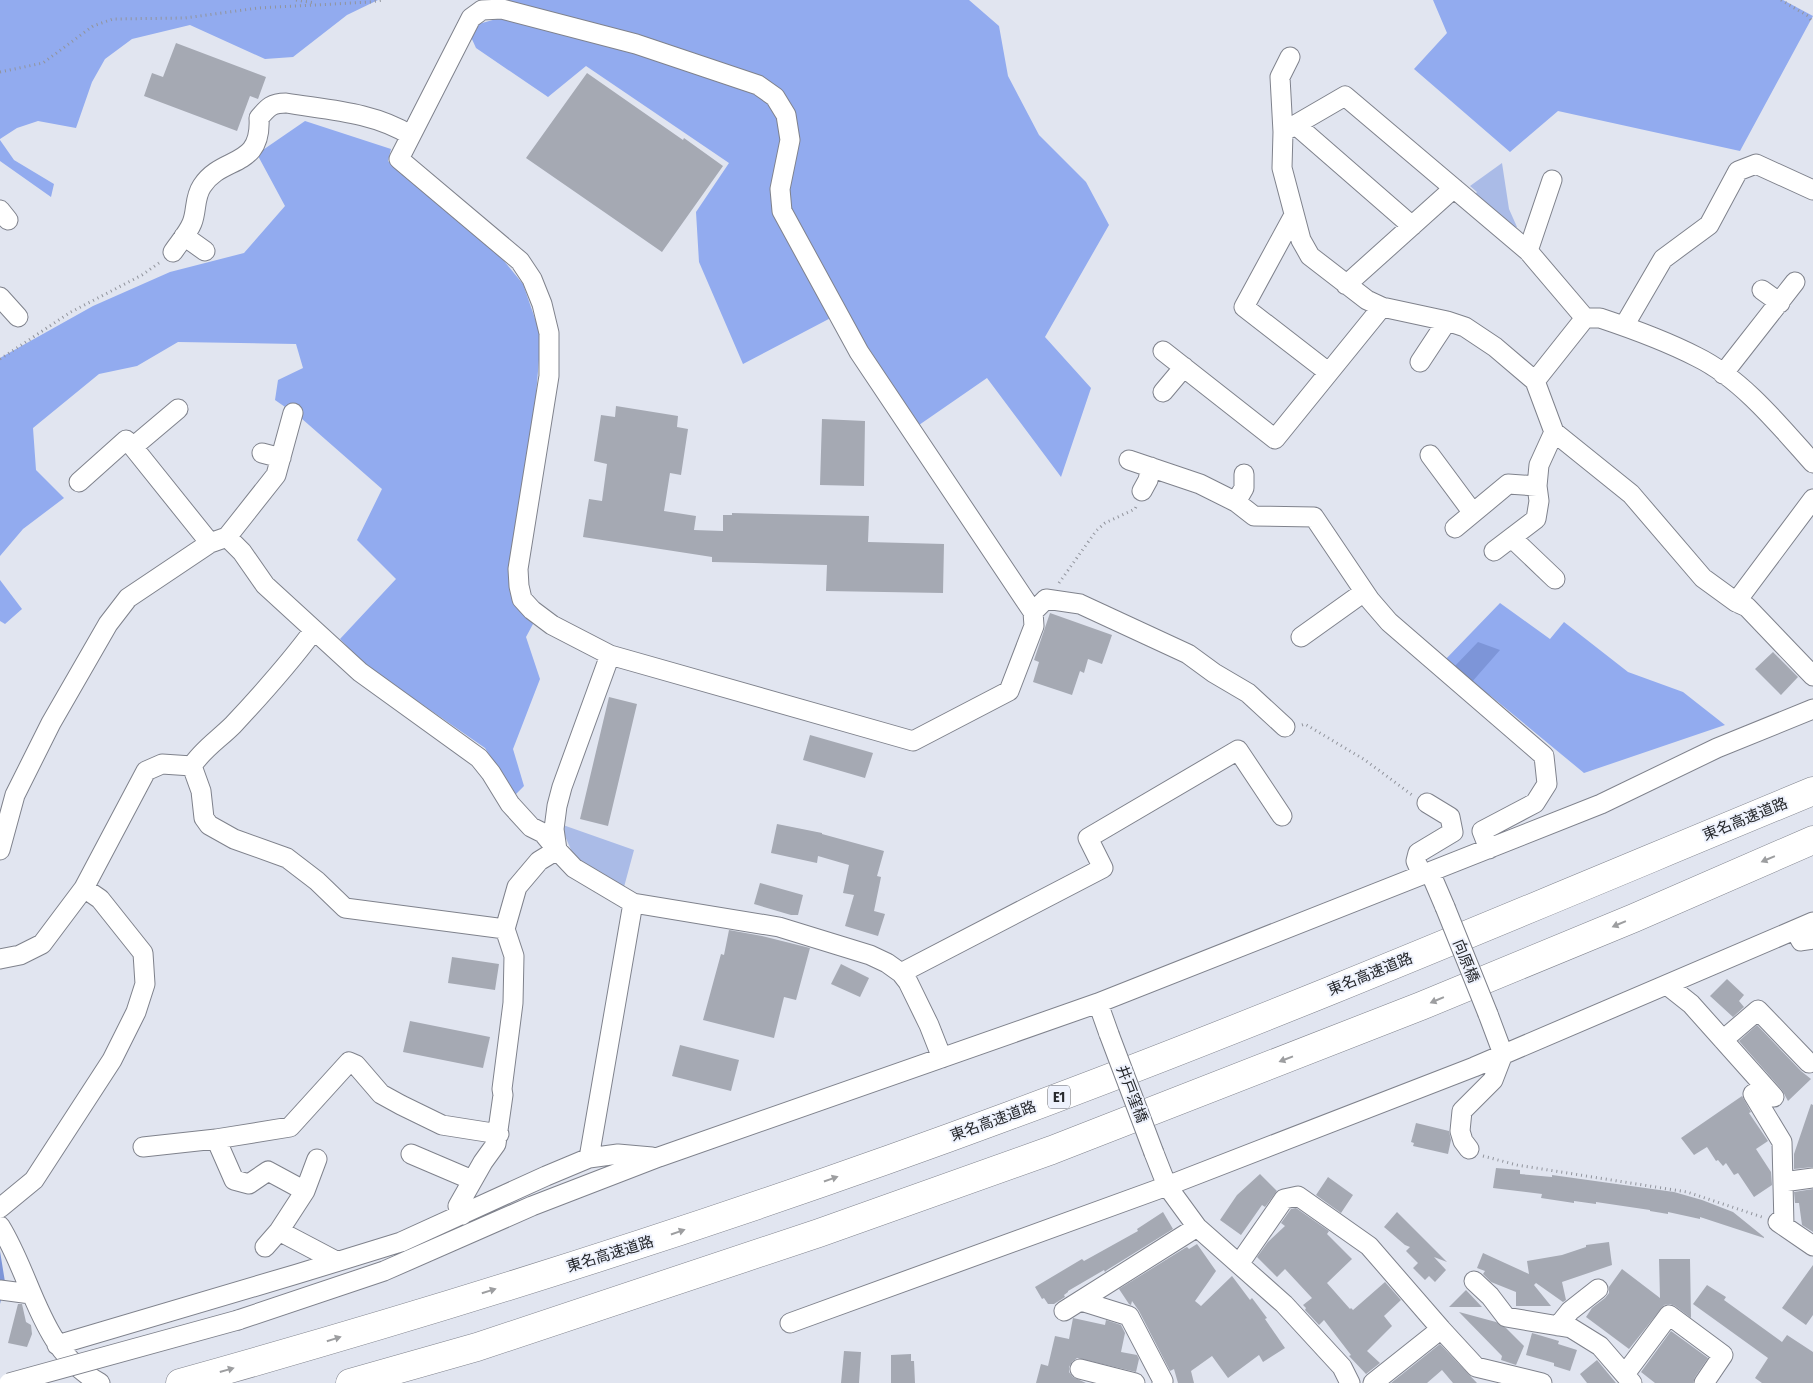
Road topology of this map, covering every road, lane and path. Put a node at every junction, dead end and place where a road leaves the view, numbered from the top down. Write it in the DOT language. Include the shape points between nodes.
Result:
graph roads {
  1 [pos="296,0"];
  2 [pos="382,0"];
  3 [pos="1782,0"];
  4 [pos="322,5"];
  5 [pos="1813,23"];
  6 [pos="1290,57"];
  7 [pos="0,72"];
  8 [pos="1289,128"];
  9 [pos="410,135"];
  10 [pos="1552,180"];
  11 [pos="1454,188"];
  12 [pos="1813,190"];
  13 [pos="1294,215"];
  14 [pos="1412,226"];
  15 [pos="184,236"];
  16 [pos="1528,251"];
  17 [pos="173,252"];
  18 [pos="205,252"];
  19 [pos="1795,282"];
  20 [pos="1346,285"];
  21 [pos="1762,290"];
  22 [pos="0,297"];
  23 [pos="1780,303"];
  24 [pos="1382,307"];
  25 [pos="18,316"];
  26 [pos="1585,318"];
  27 [pos="1447,321"];
  28 [pos="1624,326"];
  29 [pos="1163,351"];
  30 [pos="0,359"];
  31 [pos="1420,362"];
  32 [pos="1184,367"];
  33 [pos="1328,372"];
  34 [pos="1724,374"];
  35 [pos="1535,382"];
  36 [pos="1163,392"];
  37 [pos="178,410"];
  38 [pos="293,413"];
  39 [pos="1554,432"];
  40 [pos="133,448"];
  41 [pos="262,453"];
  42 [pos="1430,455"];
  43 [pos="281,458"];
  44 [pos="1128,460"];
  45 [pos="1813,463"];
  46 [pos="1151,467"];
  47 [pos="1244,474"];
  48 [pos="78,482"];
  49 [pos="1537,486"];
  50 [pos="1142,491"];
  51 [pos="1813,500"];
  52 [pos="1236,502"];
  53 [pos="1473,513"];
  54 [pos="1117,516"];
  55 [pos="1455,528"];
  56 [pos="1512,538"];
  57 [pos="219,540"];
  58 [pos="1494,551"];
  59 [pos="1555,579"];
  60 [pos="1056,589"];
  61 [pos="1364,592"];
  62 [pos="1736,602"];
  63 [pos="1033,612"];
  64 [pos="314,630"];
  65 [pos="1301,637"];
  66 [pos="610,655"];
  67 [pos="1813,676"];
  68 [pos="1813,708"];
  69 [pos="1305,724"];
  70 [pos="1285,727"];
  71 [pos="192,766"];
  72 [pos="8,791"];
  73 [pos="1813,791"];
  74 [pos="1421,801"];
  75 [pos="1282,816"];
  76 [pos="1813,840"];
  77 [pos="1489,849"];
  78 [pos="0,850"];
  79 [pos="557,850"];
  80 [pos="1426,873"];
  81 [pos="84,888"];
  82 [pos="634,903"];
  83 [pos="1813,922"];
  84 [pos="505,929"];
  85 [pos="1795,930"];
  86 [pos="1813,939"];
  87 [pos="0,959"];
  88 [pos="901,973"];
  89 [pos="1667,985"];
  90 [pos="1098,1002"];
  91 [pos="1723,1040"];
  92 [pos="1503,1054"];
  93 [pos="942,1058"];
  94 [pos="1809,1063"];
  95 [pos="1753,1094"];
  96 [pos="1774,1097"];
  97 [pos="499,1134"];
  98 [pos="216,1139"];
  99 [pos="143,1146"];
  100 [pos="1469,1149"];
  101 [pos="411,1154"];
  102 [pos="658,1157"];
  103 [pos="589,1158"];
  104 [pos="317,1159"];
  105 [pos="1813,1178"];
  106 [pos="472,1180"];
  107 [pos="1783,1182"];
  108 [pos="1167,1186"];
  109 [pos="304,1191"];
  110 [pos="0,1208"];
  111 [pos="462,1215"];
  112 [pos="1781,1224"];
  113 [pos="0,1226"];
  114 [pos="1197,1227"];
  115 [pos="279,1231"];
  116 [pos="1813,1246"];
  117 [pos="265,1247"];
  118 [pos="336,1261"];
  119 [pos="1239,1264"];
  120 [pos="1474,1281"];
  121 [pos="1598,1289"];
  122 [pos="6,1291"];
  123 [pos="31,1294"];
  124 [pos="1081,1301"];
  125 [pos="1064,1311"];
  126 [pos="790,1324"];
  127 [pos="1558,1326"];
  128 [pos="1441,1329"];
  129 [pos="57,1344"];
  130 [pos="1080,1369"];
  131 [pos="1628,1378"];
  132 [pos="1508,1380"];
  133 [pos="10,1383"];
  134 [pos="100,1383"];
  135 [pos="180,1383"];
  136 [pos="350,1383"];
  137 [pos="1135,1383"];
  138 [pos="1162,1383"];
  139 [pos="1350,1383"];
  140 [pos="1373,1383"];
  141 [pos="1542,1383"];
  142 [pos="1704,1383"];
  1 -- 4 [label="path"];
  2 -- 4 [label="path"];
  3 -- 5 [label="path" via="1808,16"];
  4 -- 7 [label="path" via="258,8 185,18 113,19 93,26 43,63"];
  6 -- 8 [label="street" via="1280,77"];
  8 -- 11 [label="street" via="1345,96"];
  8 -- 13 [label="street" via="1282,168"];
  8 -- 14 [label="street"];
  9 -- 15 [label="street" via="361,115 274,103 259,118 257,143 246,156 213,174 202,185 196,196 192,222"];
  9 -- 63 [label="street" via="470,18 482,10 502,9 636,44 758,85 775,97 786,115 790,140 780,189 782,211 859,352"];
  9 -- 66 [label="street" via="399,159 520,261 542,304 549,333 549,376 518,569 519,586 522,599 532,610"];
  10 -- 16 [label="street"];
  11 -- 14 [label="street"];
  11 -- 16 [label="street"];
  12 -- 28 [label="street" via="1756,164 1738,171 1709,225 1663,259"];
  13 -- 20 [label="street" via="1301,240 1310,256"];
  13 -- 33 [label="street" via="1244,307"];
  14 -- 20 [label="street"];
  15 -- 17 [label="street"];
  15 -- 18 [label="street"];
  16 -- 26 [label="street"];
  17 -- 30 [label="path" via="142,276 71,312"];
  19 -- 23 [label="street"];
  20 -- 24 [label="street"];
  21 -- 23 [label="street"];
  22 -- 25 [label="street"];
  23 -- 34 [label="street"];
  24 -- 27 [label="street"];
  24 -- 33 [label="street"];
  26 -- 28 [label="street" via="1600,318"];
  26 -- 35 [label="street"];
  27 -- 31 [label="street"];
  27 -- 35 [label="street" via="1465,327 1495,347"];
  28 -- 34 [label="street" via="1698,357"];
  29 -- 32 [label="street"];
  32 -- 33 [label="street" via="1275,439"];
  32 -- 36 [label="street"];
  34 -- 45 [label="street"];
  35 -- 39 [label="street"];
  37 -- 40 [label="street"];
  38 -- 43 [label="street"];
  39 -- 49 [label="street" via="1538,465"];
  39 -- 62 [label="street" via="1631,494 1703,578"];
  40 -- 48 [label="street" via="126,440"];
  40 -- 57 [label="street"];
  41 -- 43 [label="street"];
  42 -- 53 [label="street"];
  43 -- 57 [label="street" via="276,475"];
  44 -- 46 [label="street"];
  46 -- 50 [label="street"];
  46 -- 52 [label="street" via="1200,484"];
  47 -- 52 [label="street" via="1244,488"];
  49 -- 53 [label="street" via="1508,484"];
  49 -- 56 [label="street" via="1536,519"];
  51 -- 62 [label="street"];
  52 -- 61 [label="street" via="1254,516 1314,517"];
  53 -- 55 [label="street"];
  54 -- 60 [label="path" via="1096,531"];
  56 -- 58 [label="street"];
  56 -- 59 [label="street"];
  57 -- 64 [label="street" via="242,552 265,585"];
  57 -- 72 [label="street" via="128,598 108,624"];
  61 -- 65 [label="street"];
  61 -- 77 [label="street" via="1389,622 1544,756 1547,784 1535,803 1482,831"];
  62 -- 67 [label="street" via="1747,607"];
  63 -- 66 [label="street" via="1034,626 1009,691 913,741"];
  63 -- 70 [label="street" via="1046,599 1080,604 1188,654 1214,674 1248,693"];
  64 -- 71 [label="street" via="287,667"];
  64 -- 79 [label="street" via="360,672 479,758 510,804"];
  66 -- 79 [label="street" via="562,786 554,829"];
  68 -- 77 [label="street" via="1717,748 1601,804"];
  69 -- 74 [label="path" via="1365,760"];
  71 -- 81 [label="street" via="162,764 146,771"];
  71 -- 84 [label="street" via="201,791 204,818 209,824 234,839 287,858 345,908"];
  72 -- 78 [label="street"];
  135 -- 73 [label="highway, 東名高速道路 / E1, one-way" via="646,1243 1009,1116 1416,956"];
  74 -- 80 [label="street, 向原橋" via="1450,817 1453,832 1418,853 1416,861"];
  75 -- 88 [label="street" via="1238,750 1088,838 1103,868"];
  76 -- 136 [label="highway, one-way" via="1421,1006 1052,1150 791,1242 477,1346"];
  77 -- 80 [label="street"];
  79 -- 82 [label="street" via="574,868"];
  79 -- 84 [label="street" via="539,861 517,887"];
  80 -- 90 [label="street"];
  80 -- 92 [label="street, 向原橋, bridge" via="1445,908"];
  81 -- 87 [label="street" via="42,944 20,955"];
  81 -- 110 [label="street" via="100,899 143,953 145,984 136,1012 112,1060 34,1180"];
  82 -- 88 [label="street" via="779,927 870,955"];
  82 -- 103 [label="street"];
  83 -- 85 [label="street"];
  84 -- 97 [label="street" via="514,956 513,1003"];
  85 -- 86 [label="street" via="1801,940"];
  85 -- 89 [label="street"];
  88 -- 93 [label="street" via="930,1025"];
  89 -- 91 [label="street" via="1691,1004"];
  89 -- 92 [label="street"];
  90 -- 93 [label="street"];
  90 -- 108 [label="street, 井戸窪橋, bridge"];
  91 -- 94 [label="street" via="1758,1010"];
  91 -- 96 [label="street"];
  92 -- 100 [label="street" via="1492,1080 1462,1111 1460,1131"];
  92 -- 108 [label="street"];
  93 -- 102 [label="street"];
  95 -- 107 [label="street" via="1782,1142"];
  97 -- 98 [label="street" via="442,1125 401,1106 381,1094 356,1065 349,1062 290,1127"];
  97 -- 106 [label="street"];
  98 -- 99 [label="street"];
  98 -- 109 [label="street" via="234,1180 249,1184 268,1172"];
  100 -- 112 [label="path" via="1484,1157 1517,1165 1687,1192"];
  101 -- 106 [label="street"];
  102 -- 103 [label="street" via="618,1154"];
  102 -- 133 [label="street, bridge" via="532,1206 384,1271 238,1320"];
  103 -- 111 [label="street"];
  104 -- 109 [label="street"];
  105 -- 107 [label="street"];
  106 -- 111 [label="street" via="458,1206"];
  107 -- 112 [label="street"];
  108 -- 114 [label="street, 井戸窪橋"];
  108 -- 126 [label="street"];
  109 -- 115 [label="street"];
  111 -- 118 [label="street" via="401,1242"];
  112 -- 116 [label="street"];
  113 -- 123 [label="street"];
  114 -- 119 [label="street, 井戸窪橋"];
  114 -- 124 [label="street"];
  115 -- 117 [label="street"];
  115 -- 118 [label="street"];
  118 -- 129 [label="street"];
  119 -- 128 [label="street" via="1284,1199 1298,1196 1369,1246"];
  119 -- 139 [label="street, 井戸窪橋" via="1284,1304 1342,1367"];
  120 -- 127 [label="street" via="1506,1318"];
  121 -- 127 [label="street" via="1570,1311"];
  122 -- 123 [label="street"];
  123 -- 129 [label="street"];
  124 -- 125 [label="street"];
  124 -- 138 [label="street" via="1129,1316"];
  127 -- 131 [label="street" via="1571,1328 1600,1346"];
  128 -- 132 [label="street" via="1476,1367"];
  128 -- 140 [label="street"];
  129 -- 134 [label="street" via="66,1357"];
  130 -- 137 [label="street"];
  131 -- 142 [label="street" via="1669,1315 1723,1355"];
  132 -- 141 [label="street"];
}
